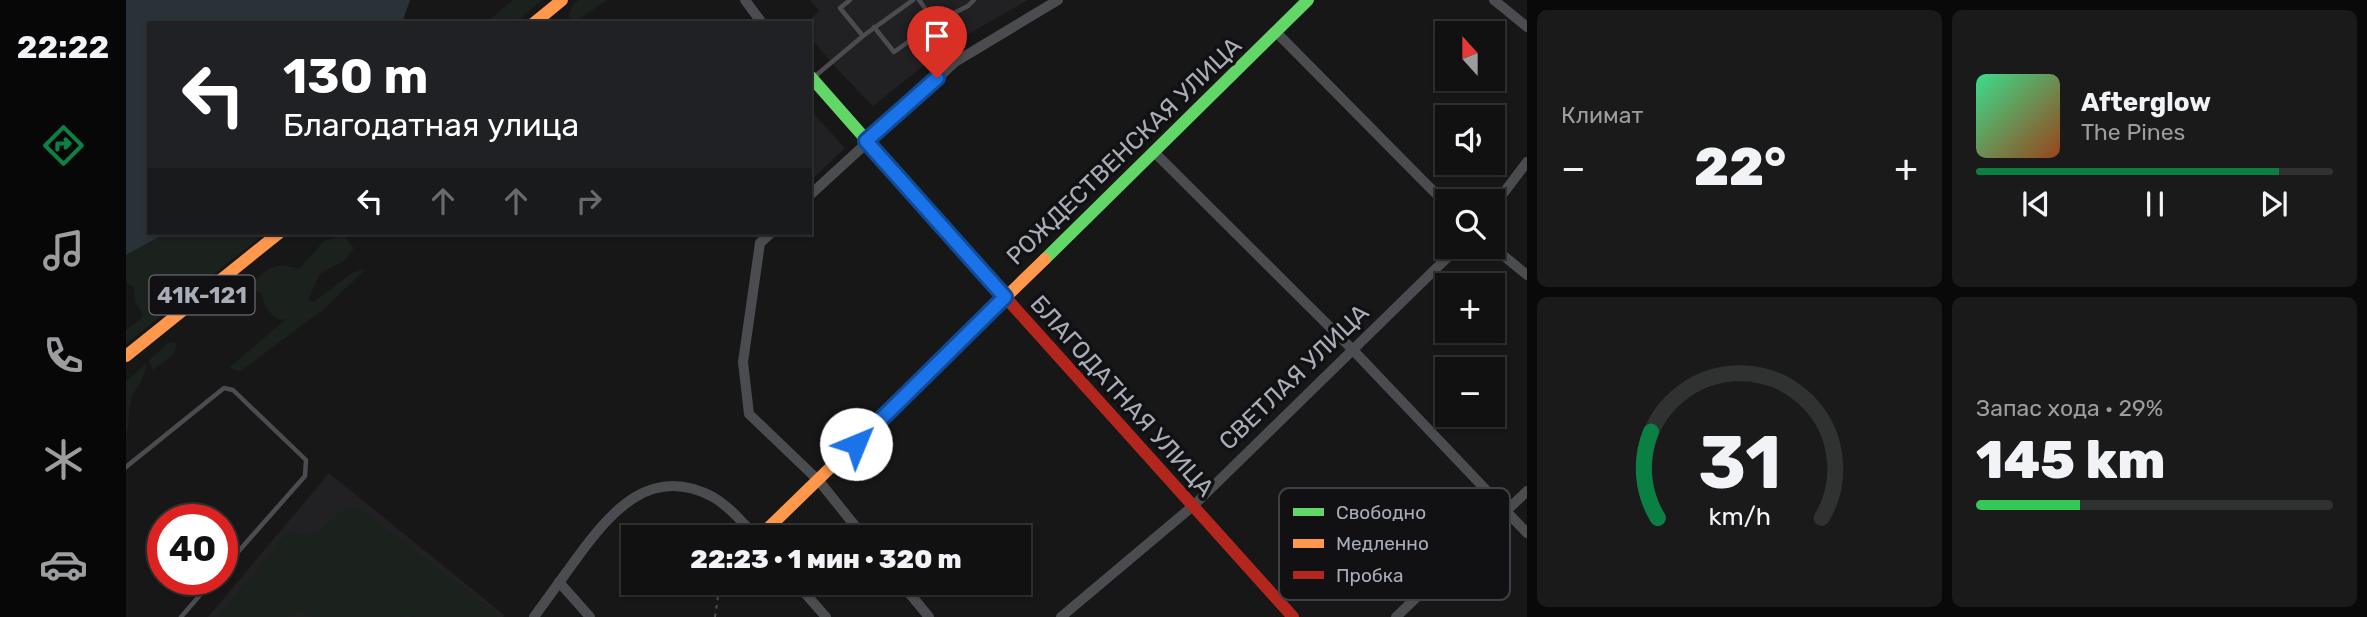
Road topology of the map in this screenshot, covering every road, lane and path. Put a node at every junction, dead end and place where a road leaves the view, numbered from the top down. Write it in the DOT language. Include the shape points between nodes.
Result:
graph roads {
  1 [pos="562,0"];
  2 [pos="745,0"];
  3 [pos="850,0"];
  4 [pos="913,0"];
  5 [pos="919,0"];
  6 [pos="974,0"];
  7 [pos="1058,0"];
  8 [pos="1308,0"];
  9 [pos="1494,0"];
  10 [pos="536,21"];
  11 [pos="761,21"];
  12 [pos="936,22"];
  13 [pos="874,27"];
  14 [pos="1527,27"];
  15 [pos="1276,32"];
  16 [pos="863,36"];
  17 [pos="812,77"];
  18 [pos="812,79"];
  19 [pos="866,141"];
  20 [pos="1154,152"];
  21 [pos="1527,162"];
  22 [pos="1505,191"];
  23 [pos="812,193"];
  24 [pos="1435,193"];
  25 [pos="277,235"];
  26 [pos="769,235"];
  27 [pos="1505,257"];
  28 [pos="1446,259"];
  29 [pos="1527,275"];
  30 [pos="1005,297"];
  31 [pos="1352,349"];
  32 [pos="126,356"];
  33 [pos="126,467"];
  34 [pos="819,481"];
  35 [pos="1483,488"];
  36 [pos="1527,491"];
  37 [pos="1193,506"];
  38 [pos="1510,506"];
  39 [pos="1510,516"];
  40 [pos="745,525"];
  41 [pos="770,525"];
  42 [pos="854,525"];
  43 [pos="1527,533"];
  44 [pos="238,552"];
  45 [pos="559,582"];
  46 [pos="200,595"];
  47 [pos="718,595"];
  48 [pos="807,595"];
  49 [pos="911,595"];
  50 [pos="1413,600"];
  51 [pos="181,617"];
  52 [pos="534,617"];
  53 [pos="590,617"];
  54 [pos="715,617"];
  55 [pos="826,617"];
  56 [pos="929,617"];
  57 [pos="1061,617"];
  58 [pos="1293,617"];
  59 [pos="1396,617"];
  1 -- 10 [label="street"];
  2 -- 11 [label="street"];
  3 -- 16 [label="lane" via="840,8"];
  4 -- 13 [label="lane"];
  5 -- 12 [label="lane"];
  6 -- 12 [label="lane"];
  7 -- 19 [label="street" via="955,62"];
  8 -- 15 [label="street, РОЖДЕСТВЕНСКАЯ УЛИЦА"];
  9 -- 14 [label="street"];
  12 -- 13 [label="lane" via="894,52"];
  13 -- 16 [label="lane"];
  15 -- 20 [label="street, РОЖДЕСТВЕНСКАЯ УЛИЦА"];
  15 -- 24 [label="street"];
  16 -- 17 [label="lane"];
  18 -- 19 [label="street, БЛАГОДАТНАЯ УЛИЦА"];
  19 -- 23 [label="street"];
  19 -- 30 [label="street, БЛАГОДАТНАЯ УЛИЦА"];
  20 -- 30 [label="street, РОЖДЕСТВЕНСКАЯ УЛИЦА"];
  20 -- 31 [label="street"];
  21 -- 22 [label="street"];
  25 -- 32 [label="street, 41К-121"];
  26 -- 34 [label="street" via="760,243 743,362 749,414"];
  27 -- 29 [label="street"];
  28 -- 31 [label="street, СВЕТЛАЯ УЛИЦА"];
  30 -- 34 [label="street, РОЖДЕСТВЕНСКАЯ УЛИЦА"];
  30 -- 37 [label="street, БЛАГОДАТНАЯ УЛИЦА"];
  31 -- 35 [label="street"];
  31 -- 37 [label="street, СВЕТЛАЯ УЛИЦА"];
  33 -- 44 [label="lane" via="224,388 233,390 306,460 305,476"];
  34 -- 41 [label="street, РОЖДЕСТВЕНСКАЯ УЛИЦА"];
  34 -- 42 [label="street"];
  36 -- 38 [label="street"];
  37 -- 57 [label="street, СВЕТЛАЯ УЛИЦА"];
  37 -- 58 [label="street, БЛАГОДАТНАЯ УЛИЦА"];
  39 -- 43 [label="street"];
  40 -- 45 [label="street" via="713,497 690,488 646,491 605,521"];
  45 -- 52 [label="street"];
  45 -- 53 [label="street"];
  46 -- 51 [label="lane"];
  47 -- 54 [label="path"];
  48 -- 55 [label="street"];
  49 -- 56 [label="street"];
  50 -- 59 [label="street"];
}
